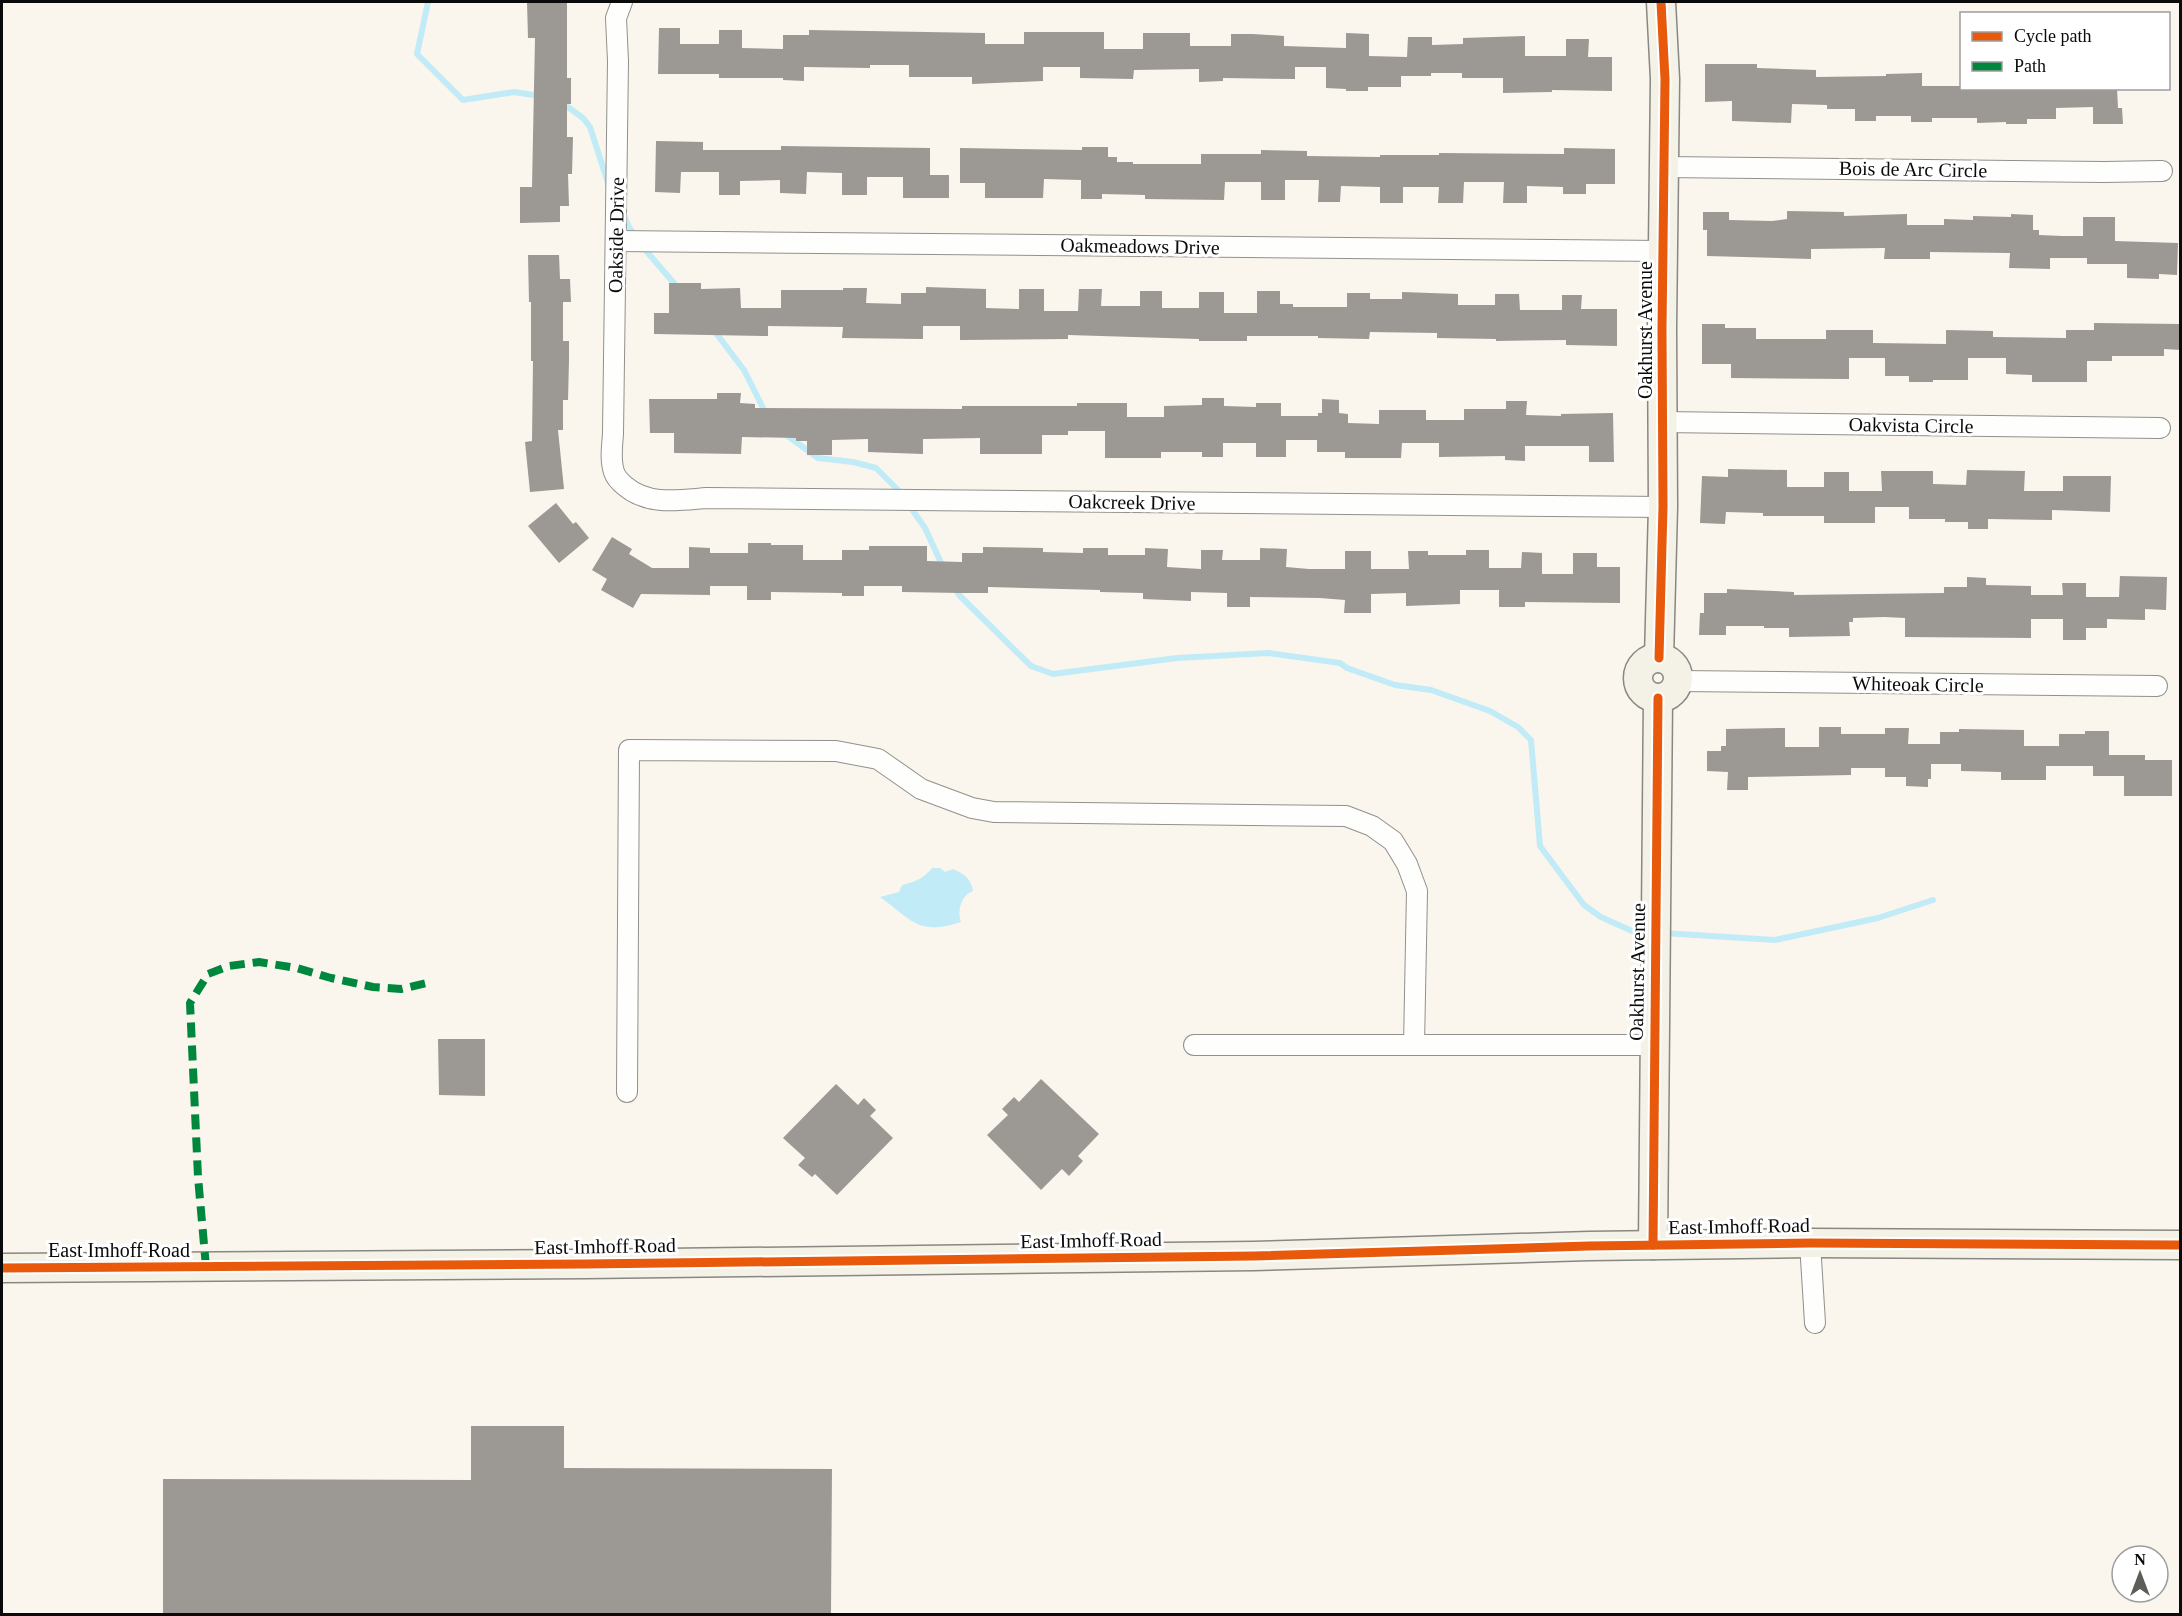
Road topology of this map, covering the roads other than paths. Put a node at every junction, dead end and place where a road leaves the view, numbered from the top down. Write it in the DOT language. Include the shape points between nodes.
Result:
graph roads {
  1 [pos="622,2"];
  2 [pos="1661,2"];
  3 [pos="1664,167"];
  4 [pos="2162,171"];
  5 [pos="618,238"];
  6 [pos="1663,251"];
  7 [pos="1662,422"];
  8 [pos="2160,428"];
  9 [pos="613,470"];
  10 [pos="1663,507"];
  11 [pos="2157,686"];
  12 [pos="1668,689"];
  13 [pos="1194,1045"];
  14 [pos="1414,1045"];
  15 [pos="1654,1045"];
  16 [pos="627,1092"];
  17 [pos="1810,1243"];
  18 [pos="1653,1245"];
  19 [pos="2181,1245"];
  20 [pos="2,1268"];
  21 [pos="1815,1323"];
  1 -- 5 [label="street, Oakside Drive" via="616,18"];
  2 -- 3 [label="main road, Oakhurst Avenue"];
  3 -- 4 [label="street, Bois de Arc Circle"];
  3 -- 6 [label="main road, Oakhurst Avenue"];
  5 -- 6 [label="street, Oakmeadows Drive"];
  5 -- 9 [label="street, Oakside Drive"];
  6 -- 7 [label="main road, Oakhurst Avenue"];
  7 -- 8 [label="street, Oakvista Circle"];
  7 -- 10 [label="main road, Oakhurst Avenue"];
  9 -- 10 [label="street, Oakcreek Drive" via="629,489 653,499"];
  10 -- 12 [label="main road, Oakhurst Avenue" via="1659,658 1667,660 1677,672"];
  11 -- 12 [label="street, Whiteoak Circle"];
  12 -- 15 [label="main road, Oakhurst Avenue" via="1655,921"];
  13 -- 14 [label="street"];
  14 -- 15 [label="street"];
  14 -- 16 [label="street" via="1417,891 1393,841 1372,826 1346,816 994,812 921,789 878,759 836,751 629,750"];
  15 -- 18 [label="main road, Oakhurst Avenue"];
  17 -- 18 [label="main road, East Imhoff Road"];
  17 -- 19 [label="main road, East Imhoff Road"];
  17 -- 21 [label="street"];
  18 -- 20 [label="main road, East Imhoff Road" via="1196,1257"];
}
